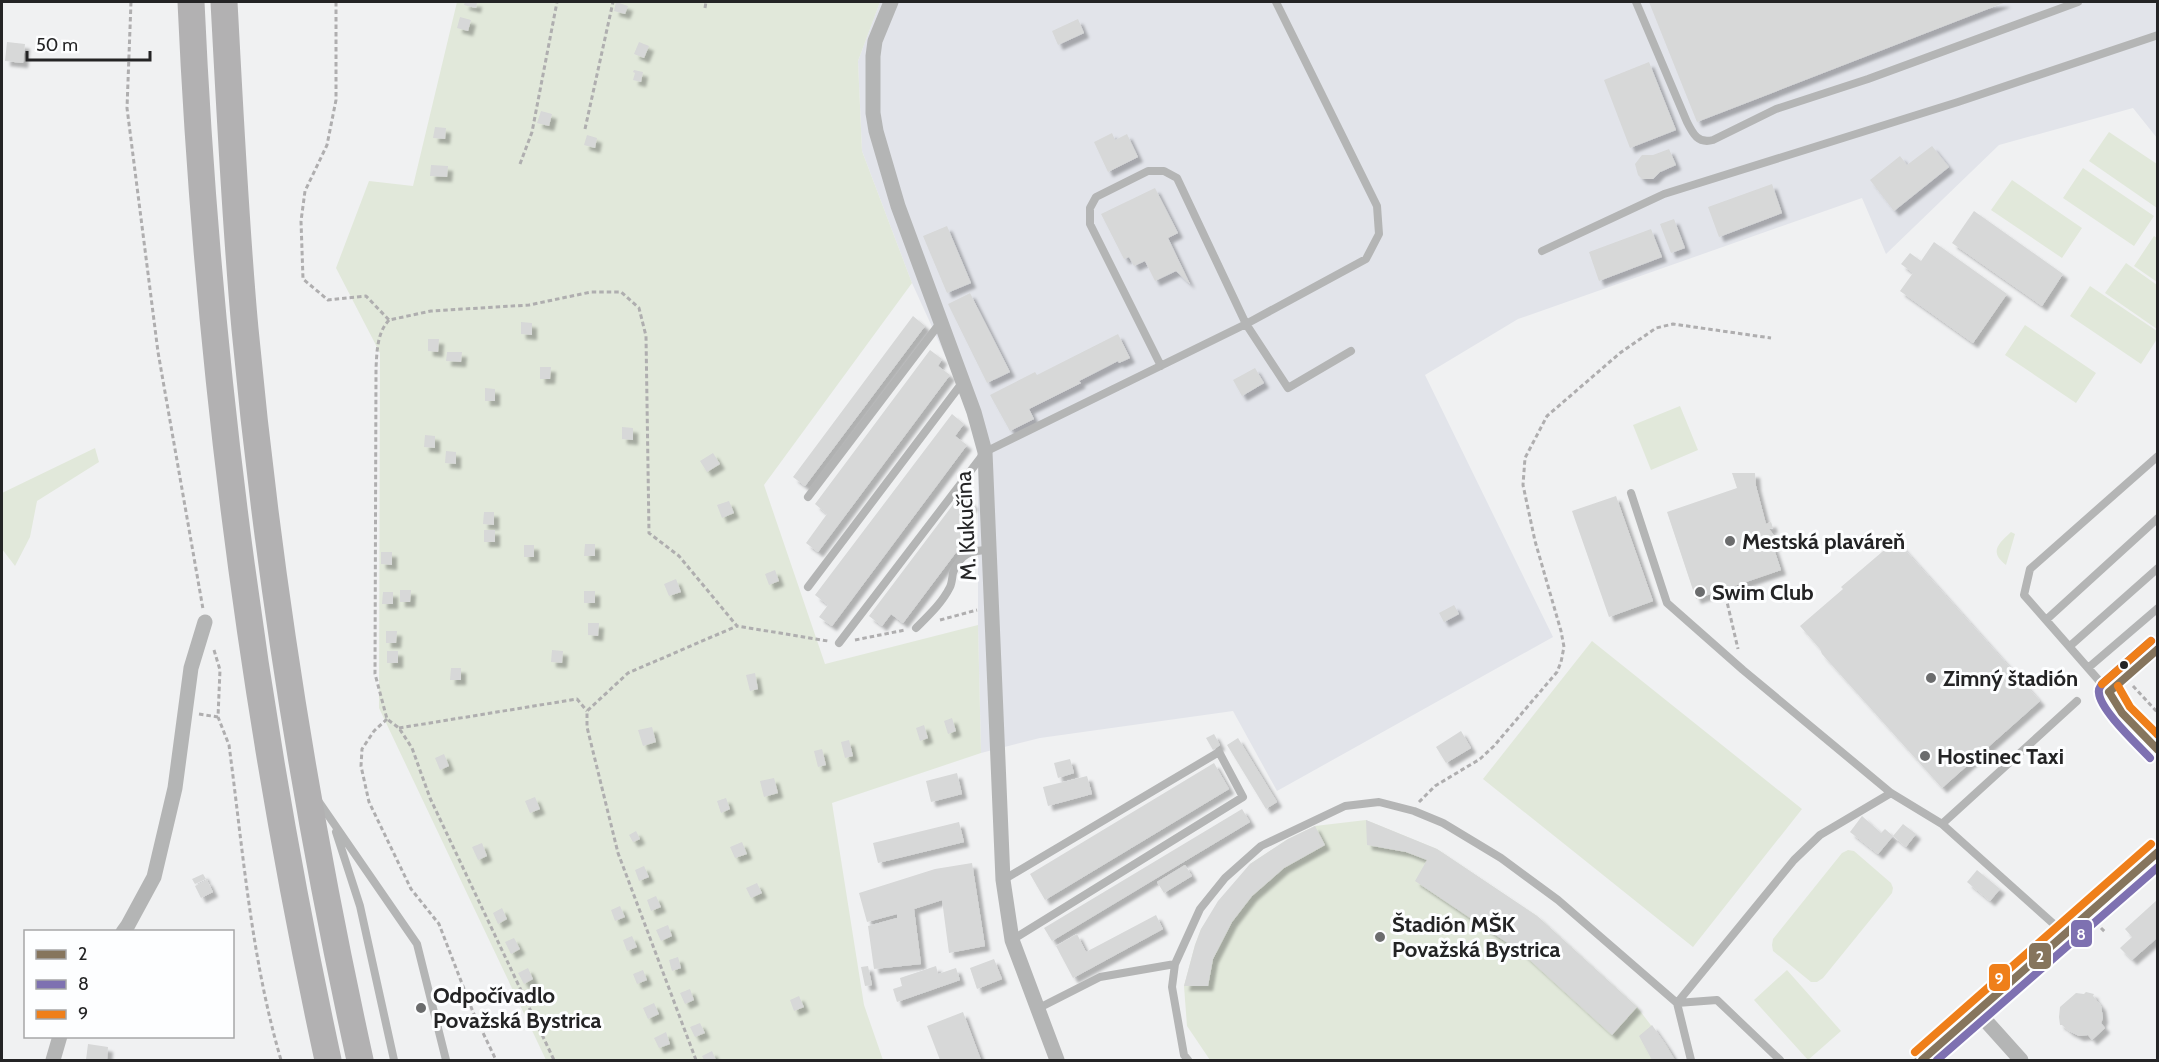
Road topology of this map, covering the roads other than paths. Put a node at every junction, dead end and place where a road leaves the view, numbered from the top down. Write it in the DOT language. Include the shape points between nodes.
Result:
graph roads {
  1 [pos="191,2"];
  2 [pos="224,2"];
  3 [pos="891,2"];
  4 [pos="1276,2"];
  5 [pos="1636,2"];
  6 [pos="2078,2"];
  7 [pos="2157,35"];
  8 [pos="1542,251"];
  9 [pos="941,321"];
  10 [pos="1246,324"];
  11 [pos="1351,351"];
  12 [pos="1161,366"];
  13 [pos="963,382"];
  14 [pos="985,452"];
  15 [pos="2157,456"];
  16 [pos="1631,493"];
  17 [pos="808,497"];
  18 [pos="2157,518"];
  19 [pos="990,550"];
  20 [pos="2157,568"];
  21 [pos="808,587"];
  22 [pos="2157,608"];
  23 [pos="2046,620"];
  24 [pos="205,622"];
  25 [pos="916,628"];
  26 [pos="838,643"];
  27 [pos="2070,646"];
  28 [pos="2157,649"];
  29 [pos="2088,668"];
  30 [pos="2109,692"];
  31 [pos="2077,701"];
  32 [pos="2156,747"];
  33 [pos="305,778"];
  34 [pos="1890,793"];
  35 [pos="1942,824"];
  36 [pos="334,825"];
  37 [pos="2157,852"];
  38 [pos="1003,880"];
  39 [pos="124,930"];
  40 [pos="2066,935"];
  41 [pos="1012,940"];
  42 [pos="1175,964"];
  43 [pos="1677,1003"];
  44 [pos="1037,1010"];
  45 [pos="1977,1011"];
  46 [pos="59,1038"];
  47 [pos="52,1060"];
  48 [pos="328,1060"];
  49 [pos="360,1060"];
  50 [pos="394,1060"];
  51 [pos="446,1060"];
  52 [pos="1057,1060"];
  53 [pos="1188,1060"];
  54 [pos="1691,1060"];
  55 [pos="1780,1060"];
  56 [pos="1922,1060"];
  57 [pos="2020,1060"];
  1 -- 48 [label="highway" via="228,463 275,784"];
  2 -- 33 [label="highway" via="246,339 276,590"];
  3 -- 9 [label="street, M. Kukučína" via="873,56 876,131 898,206"];
  4 -- 10 [label="lane" via="1377,206 1379,234 1366,259"];
  5 -- 6 [label="lane" via="1687,122 1695,137 1704,141 1807,98"];
  7 -- 8 [label="lane" via="1664,194"];
  9 -- 13 [label="street, M. Kukučína"];
  9 -- 17 [label="lane"];
  10 -- 11 [label="lane" via="1288,388"];
  10 -- 12 [label="lane"];
  10 -- 12 [label="lane" via="1177,178 1164,171 1148,171 1096,197 1090,208 1090,224"];
  12 -- 14 [label="lane"];
  13 -- 14 [label="street, M. Kukučína"];
  13 -- 21 [label="lane"];
  14 -- 19 [label="street, M. Kukučína"];
  14 -- 26 [label="lane"];
  15 -- 23 [label="lane" via="2030,569 2024,595"];
  16 -- 34 [label="lane" via="1667,603"];
  18 -- 23 [label="lane"];
  19 -- 25 [label="lane" via="972,550 963,558 954,571 951,586"];
  19 -- 38 [label="street, M. Kukučína"];
  20 -- 27 [label="lane"];
  22 -- 29 [label="lane"];
  23 -- 27 [label="lane"];
  24 -- 39 [label="street" via="190,668 175,788 154,877"];
  27 -- 29 [label="lane"];
  28 -- 30 [label="lane"];
  29 -- 30 [label="lane"];
  30 -- 32 [label="lane" via="2122,712"];
  31 -- 35 [label="lane"];
  33 -- 36 [label="lane"];
  33 -- 49 [label="highway"];
  34 -- 35 [label="lane"];
  34 -- 43 [label="lane" via="1820,835 1794,860"];
  35 -- 40 [label="lane"];
  36 -- 50 [label="lane" via="360,906"];
  36 -- 51 [label="lane" via="417,944"];
  37 -- 40 [label="street"];
  38 -- 41 [label="street, M. Kukučína"];
  38 -- 41 [label="lane" via="1219,752 1243,797"];
  40 -- 45 [label="street"];
  41 -- 44 [label="street, M. Kukučína"];
  42 -- 43 [label="lane" via="1200,909 1225,878 1261,846 1345,806 1379,802 1443,824 1502,858 1558,900"];
  42 -- 44 [label="lane" via="1100,977"];
  42 -- 53 [label="lane" via="1172,987"];
  43 -- 54 [label="lane"];
  43 -- 55 [label="lane" via="1717,1000"];
  44 -- 52 [label="street, M. Kukučína"];
  45 -- 56 [label="street"];
  45 -- 57 [label="street"];
  46 -- 47 [label="street"];
}
